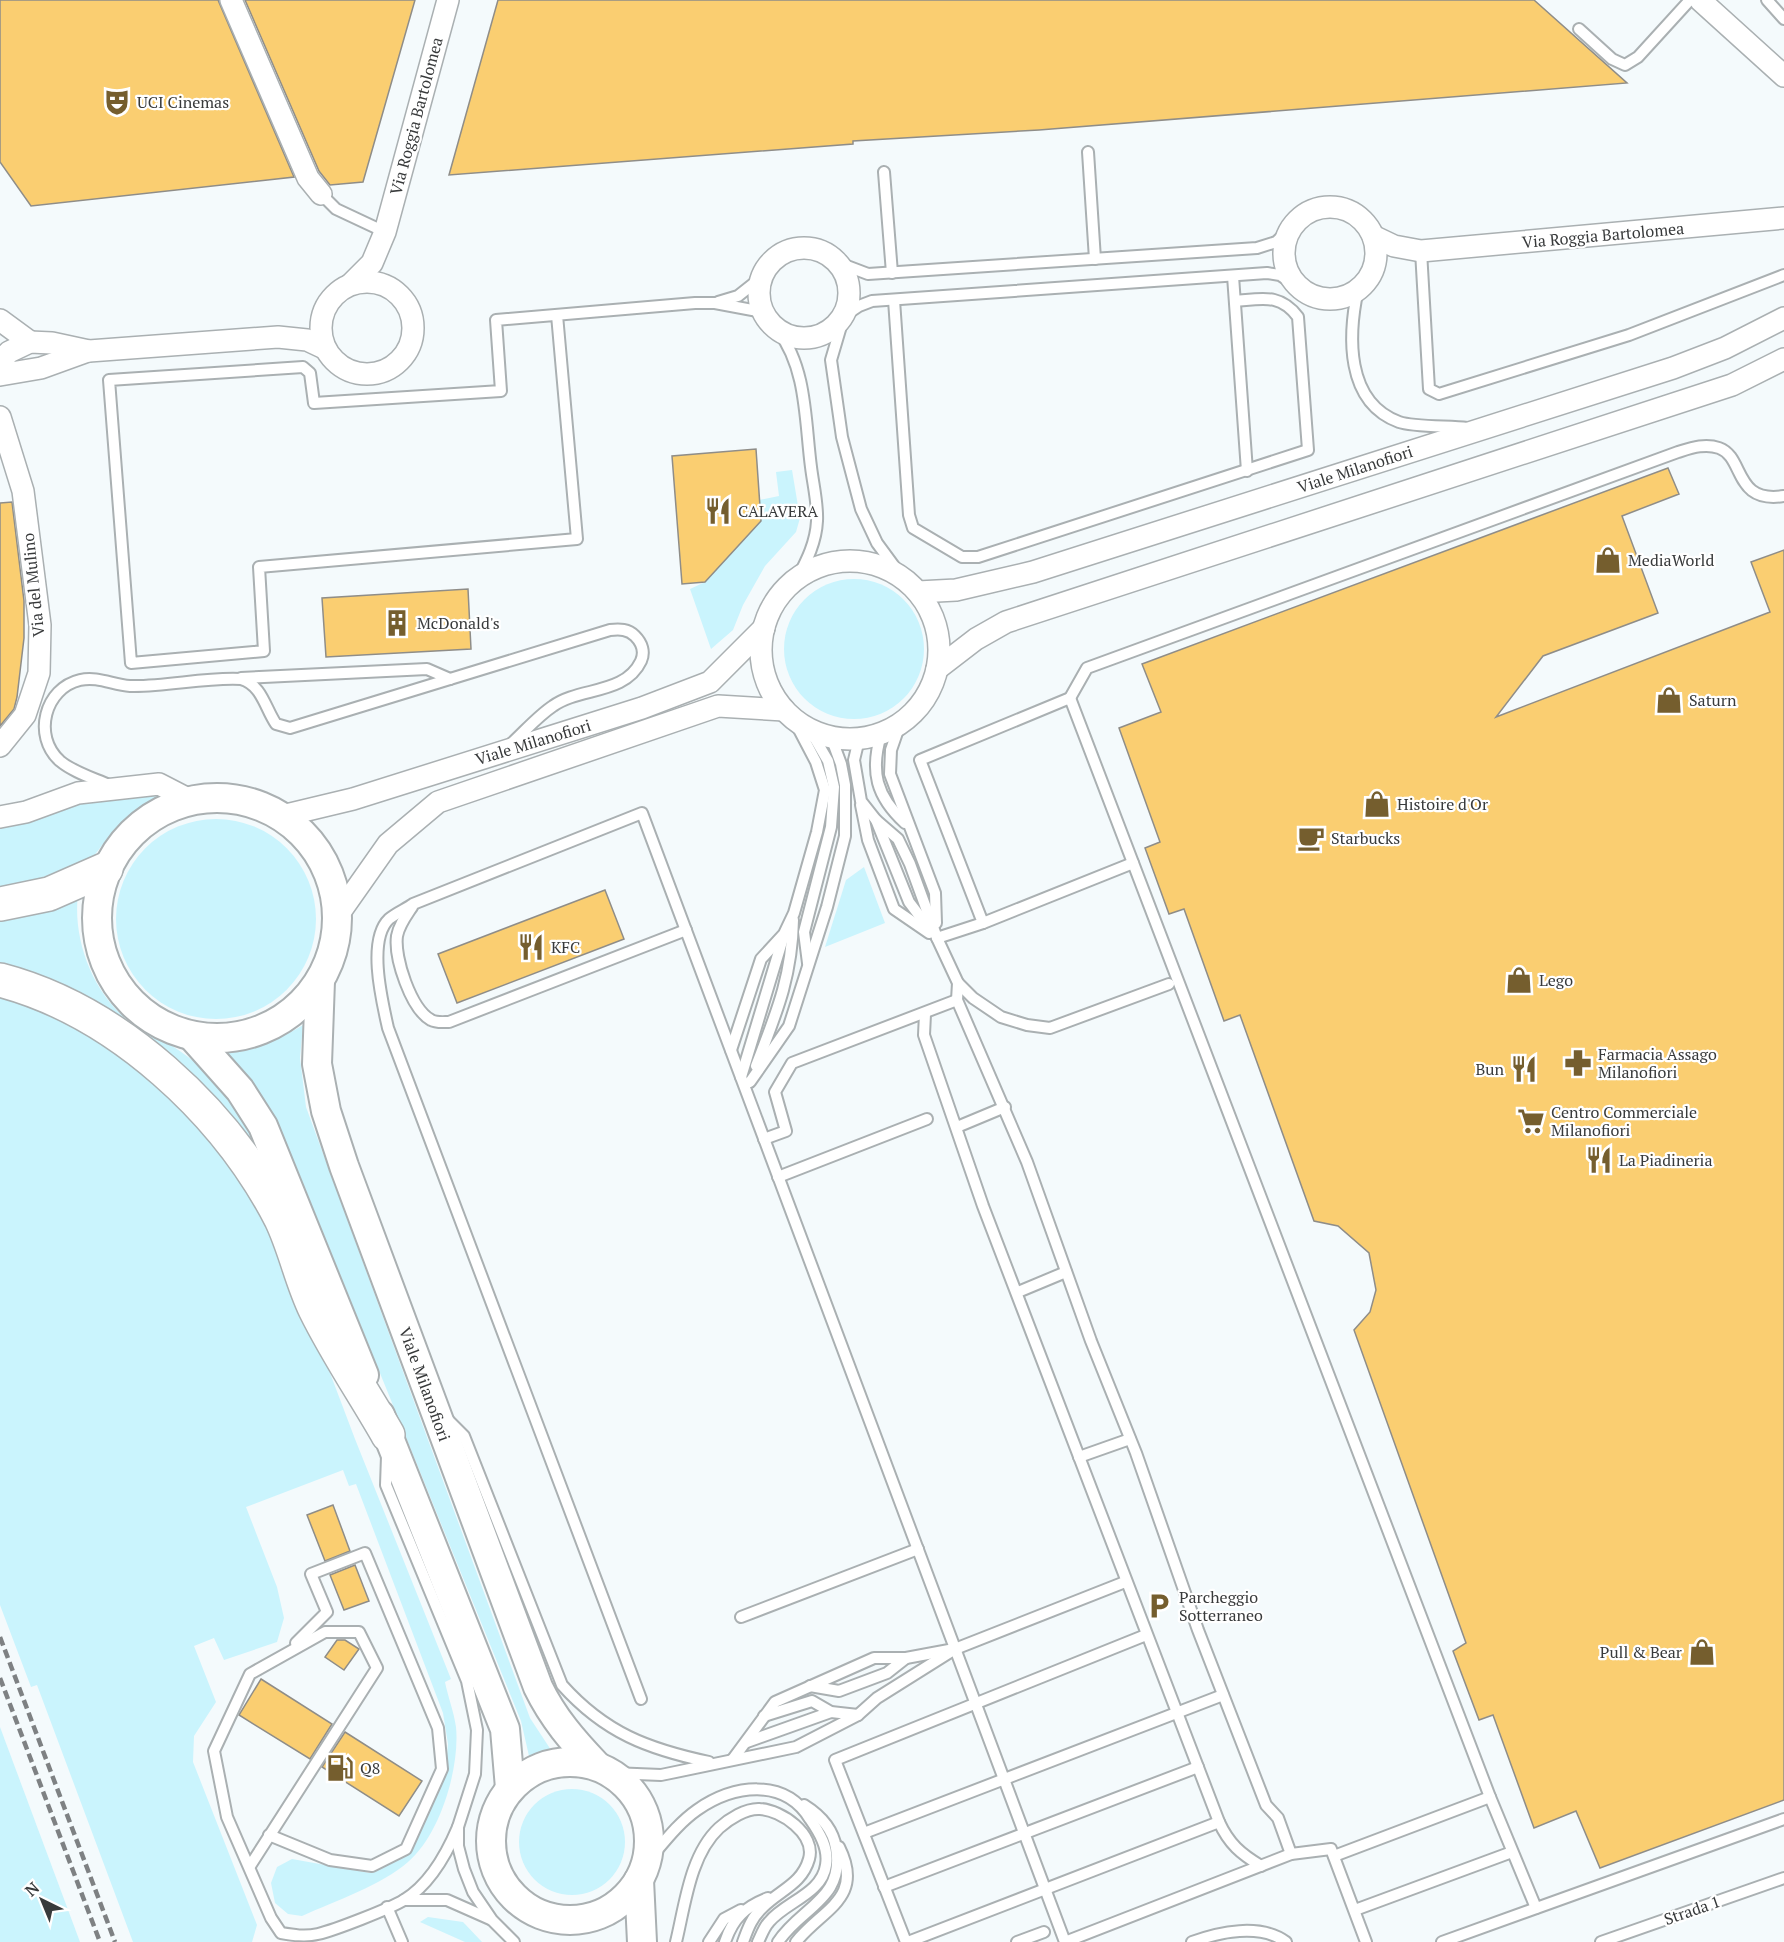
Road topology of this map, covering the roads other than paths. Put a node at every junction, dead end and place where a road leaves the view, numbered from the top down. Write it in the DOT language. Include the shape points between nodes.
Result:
graph roads {
  1 [pos="231,0"];
  2 [pos="448,0"];
  3 [pos="1690,0"];
  4 [pos="1700,0"];
  5 [pos="1767,0"];
  6 [pos="1784,19"];
  7 [pos="1579,29"];
  8 [pos="1784,76"];
  9 [pos="1088,152"];
  10 [pos="884,172"];
  11 [pos="321,194"];
  12 [pos="1784,218"];
  13 [pos="1296,223"];
  14 [pos="385,232"];
  15 [pos="1373,236"];
  16 [pos="1421,251"];
  17 [pos="1095,259"];
  18 [pos="839,263"];
  19 [pos="892,273"];
  20 [pos="1784,275"];
  21 [pos="1233,276"];
  22 [pos="762,277"];
  23 [pos="351,284"];
  24 [pos="1363,284"];
  25 [pos="1297,285"];
  26 [pos="402,297"];
  27 [pos="894,300"];
  28 [pos="1235,301"];
  29 [pos="715,303"];
  30 [pos="324,310"];
  31 [pos="763,312"];
  32 [pos="557,315"];
  33 [pos="844,316"];
  34 [pos="1784,318"];
  35 [pos="0,320"];
  36 [pos="778,331"];
  37 [pos="278,337"];
  38 [pos="30,342"];
  39 [pos="324,348"];
  40 [pos="89,351"];
  41 [pos="1784,359"];
  42 [pos="0,362"];
  43 [pos="0,375"];
  44 [pos="0,417"];
  45 [pos="1480,429"];
  46 [pos="1246,471"];
  47 [pos="1784,496"];
  48 [pos="798,577"];
  49 [pos="902,577"];
  50 [pos="918,592"];
  51 [pos="764,628"];
  52 [pos="937,669"];
  53 [pos="228,678"];
  54 [pos="450,679"];
  55 [pos="1070,699"];
  56 [pos="796,720"];
  57 [pos="900,724"];
  58 [pos="881,734"];
  59 [pos="831,737"];
  60 [pos="859,739"];
  61 [pos="0,746"];
  62 [pos="504,751"];
  63 [pos="117,789"];
  64 [pos="190,800"];
  65 [pos="861,801"];
  66 [pos="282,816"];
  67 [pos="0,817"];
  68 [pos="907,825"];
  69 [pos="1133,863"];
  70 [pos="106,869"];
  71 [pos="0,903"];
  72 [pos="413,904"];
  73 [pos="794,913"];
  74 [pos="338,915"];
  75 [pos="983,923"];
  76 [pos="686,930"];
  77 [pos="784,934"];
  78 [pos="937,938"];
  79 [pos="809,966"];
  80 [pos="0,980"];
  81 [pos="320,981"];
  82 [pos="958,982"];
  83 [pos="1169,984"];
  84 [pos="957,1000"];
  85 [pos="925,1014"];
  86 [pos="192,1036"];
  87 [pos="730,1050"];
  88 [pos="746,1080"];
  89 [pos="1005,1107"];
  90 [pos="927,1119"];
  91 [pos="957,1126"];
  92 [pos="764,1139"];
  93 [pos="778,1177"];
  94 [pos="1066,1272"];
  95 [pos="1018,1292"];
  96 [pos="434,1406"];
  97 [pos="388,1435"];
  98 [pos="1130,1439"];
  99 [pos="1079,1457"];
  100 [pos="918,1549"];
  101 [pos="1125,1582"];
  102 [pos="741,1617"];
  103 [pos="1146,1635"];
  104 [pos="955,1649"];
  105 [pos="285,1654"];
  106 [pos="906,1658"];
  107 [pos="810,1686"];
  108 [pos="1223,1695"];
  109 [pos="642,1700"];
  110 [pos="975,1702"];
  111 [pos="831,1712"];
  112 [pos="1176,1712"];
  113 [pos="858,1715"];
  114 [pos="764,1716"];
  115 [pos="747,1742"];
  116 [pos="733,1759"];
  117 [pos="715,1763"];
  118 [pos="1198,1767"];
  119 [pos="604,1769"];
  120 [pos="1004,1779"];
  121 [pos="510,1788"];
  122 [pos="786,1794"];
  123 [pos="1490,1797"];
  124 [pos="1784,1819"];
  125 [pos="1219,1822"];
  126 [pos="458,1827"];
  127 [pos="864,1833"];
  128 [pos="1024,1833"];
  129 [pos="269,1835"];
  130 [pos="834,1836"];
  131 [pos="1512,1852"];
  132 [pos="1291,1854"];
  133 [pos="1334,1856"];
  134 [pos="250,1866"];
  135 [pos="1261,1866"];
  136 [pos="643,1871"];
  137 [pos="1784,1878"];
  138 [pos="885,1887"];
  139 [pos="1044,1888"];
  140 [pos="785,1891"];
  141 [pos="404,1900"];
  142 [pos="387,1907"];
  143 [pos="746,1907"];
  144 [pos="1536,1908"];
  145 [pos="1355,1910"];
  146 [pos="532,1911"];
  147 [pos="492,1920"];
  148 [pos="1044,1932"];
  149 [pos="278,1937"];
  150 [pos="402,1942"];
  151 [pos="514,1942"];
  152 [pos="563,1942"];
  153 [pos="642,1942"];
  154 [pos="676,1942"];
  155 [pos="708,1942"];
  156 [pos="725,1942"];
  157 [pos="743,1942"];
  158 [pos="758,1942"];
  159 [pos="778,1942"];
  160 [pos="796,1942"];
  161 [pos="907,1942"];
  162 [pos="1017,1942"];
  163 [pos="1192,1942"];
  164 [pos="1286,1942"];
  165 [pos="1366,1942"];
  166 [pos="1442,1942"];
  167 [pos="1601,1942"];
  1 -- 11 [label="street" via="308,178"];
  2 -- 14 [label="street, Via Roggia Bartolomea"];
  3 -- 7 [label="lane" via="1638,57 1625,65 1612,59"];
  4 -- 8 [label="street"];
  5 -- 6 [label="lane"];
  9 -- 17 [label="lane"];
  10 -- 19 [label="lane"];
  11 -- 14 [label="lane" via="336,209"];
  12 -- 16 [label="street, Via Roggia Bartolomea"];
  13 -- 15 [label="street" via="1308,213 1338,208 1353,213"];
  13 -- 17 [label="lane" via="1276,242 1257,248"];
  13 -- 25 [label="street" via="1286,241 1285,261"];
  14 -- 23 [label="street, Via Roggia Bartolomea" via="372,263"];
  14 -- 26 [label="street, Via Roggia Bartolomea" via="387,264"];
  15 -- 16 [label="street, Via Roggia Bartolomea" via="1394,246"];
  15 -- 24 [label="street" via="1376,250"];
  16 -- 20 [label="lane" via="1429,389 1439,394 1629,335"];
  16 -- 24 [label="street, Via Roggia Bartolomea" via="1396,260"];
  17 -- 19 [label="lane"];
  18 -- 19 [label="lane" via="868,274"];
  18 -- 22 [label="street" via="817,249 790,250 768,265"];
  18 -- 33 [label="street" via="850,289"];
  21 -- 25 [label="lane" via="1280,275"];
  21 -- 27 [label="lane"];
  21 -- 28 [label="lane"];
  22 -- 29 [label="lane" via="738,296"];
  22 -- 31 [label="street" via="759,295"];
  23 -- 26 [label="street" via="379,283"];
  23 -- 30 [label="street" via="340,290"];
  24 -- 25 [label="street" via="1334,299 1308,293"];
  24 -- 45 [label="lane" via="1352,319 1353,361 1359,385 1375,407 1399,422"];
  26 -- 39 [label="street" via="410,310 414,332 405,356 395,366 383,373 355,374 332,359"];
  27 -- 33 [label="lane" via="872,301"];
  27 -- 46 [label="lane" via="909,515 913,528 962,557 978,557"];
  28 -- 46 [label="lane"];
  28 -- 46 [label="lane" via="1270,298 1289,305 1298,317 1308,450"];
  29 -- 31 [label="lane"];
  29 -- 32 [label="lane"];
  30 -- 37 [label="street" via="303,327"];
  30 -- 39 [label="street"];
  31 -- 36 [label="street"];
  32 -- 32 [label="lane" via="496,320 501,391 314,403 310,373 303,367 109,380 130,663 264,651 259,567 577,539"];
  33 -- 36 [label="street" via="834,328 814,337 792,337"];
  33 -- 49 [label="lane" via="831,360 842,437 861,509 877,543"];
  34 -- 45 [label="street, Viale Milanofiori" via="1725,348 1673,368"];
  35 -- 38 [label="street"];
  36 -- 48 [label="lane" via="795,361 802,392 817,522 811,553"];
  37 -- 39 [label="street" via="307,340"];
  37 -- 40 [label="street"];
  38 -- 40 [label="street"];
  38 -- 42 [label="street" via="9,352"];
  40 -- 43 [label="street" via="41,369"];
  41 -- 52 [label="street, Viale Milanofiori" via="1732,385 1006,622"];
  44 -- 61 [label="street, Via del Mulino" via="22,491 40,625 39,673 25,715"];
  45 -- 50 [label="street, Viale Milanofiori" via="1033,573 956,590"];
  47 -- 55 [label="lane" via="1764,496 1750,489 1720,448 1702,446 1678,452 1087,668"];
  48 -- 49 [label="street, Viale Milanofiori" via="839,561 861,561"];
  48 -- 51 [label="street, Viale Milanofiori" via="777,600"];
  49 -- 50 [label="street, Viale Milanofiori"];
  50 -- 52 [label="street, Viale Milanofiori" via="932,615 939,641"];
  51 -- 56 [label="street, Viale Milanofiori" via="761,657 768,685"];
  51 -- 62 [label="street, Viale Milanofiori" via="710,682 642,708"];
  52 -- 57 [label="street, Viale Milanofiori" via="930,690"];
  53 -- 54 [label="lane" via="427,669"];
  53 -- 54 [label="lane" via="255,686 276,724 284,729"];
  53 -- 63 [label="lane" via="131,686 93,678 79,680 57,693 45,717 45,735 52,751 72,769"];
  54 -- 62 [label="lane" via="610,630 622,628 641,643 643,656 632,675 554,704"];
  55 -- 69 [label="lane"];
  55 -- 75 [label="lane" via="920,760"];
  56 -- 59 [label="street, Viale Milanofiori"];
  56 -- 73 [label="lane" via="825,790"];
  56 -- 74 [label="street, Viale Milanofiori" via="718,706 438,802 388,844"];
  56 -- 79 [label="lane" via="828,762 834,787 831,827 804,932"];
  57 -- 58 [label="street, Viale Milanofiori"];
  57 -- 68 [label="lane" via="891,750 890,774"];
  58 -- 60 [label="street, Viale Milanofiori"];
  58 -- 68 [label="lane" via="876,777 887,806"];
  59 -- 60 [label="street, Viale Milanofiori"];
  59 -- 79 [label="lane" via="845,785 845,836"];
  60 -- 65 [label="lane" via="855,760"];
  62 -- 66 [label="street, Viale Milanofiori" via="352,799"];
  63 -- 64 [label="street" via="159,784"];
  63 -- 67 [label="street" via="78,793"];
  64 -- 66 [label="main road, Viale Milanofiori" via="236,798"];
  64 -- 70 [label="main road, Viale Milanofiori" via="154,814 138,826"];
  65 -- 78 [label="lane" via="876,820 909,902"];
  65 -- 78 [label="lane" via="868,840 894,909"];
  66 -- 74 [label="main road, Viale Milanofiori" via="304,834 322,859"];
  68 -- 78 [label="lane" via="934,893"];
  69 -- 75 [label="lane"];
  69 -- 123 [label="lane"];
  70 -- 71 [label="highway" via="49,894"];
  70 -- 86 [label="main road, Viale Milanofiori" via="96,929 111,978 130,1003 157,1023"];
  72 -- 76 [label="lane" via="642,813"];
  72 -- 76 [label="lane" via="397,938 399,959 412,998 420,1012 433,1022 449,1022"];
  72 -- 109 [label="lane" via="389,919 380,932 380,992 388,1028"];
  73 -- 77 [label="lane"];
  73 -- 88 [label="lane" via="785,991"];
  74 -- 81 [label="main road, Viale Milanofiori" via="331,958"];
  75 -- 78 [label="lane"];
  76 -- 87 [label="lane"];
  77 -- 87 [label="lane" via="761,958"];
  77 -- 88 [label="lane"];
  78 -- 82 [label="lane"];
  79 -- 88 [label="lane" via="789,1026"];
  80 -- 97 [label="highway" via="76,1009 118,1037 166,1073 235,1144 282,1221 314,1308"];
  81 -- 86 [label="main road, Viale Milanofiori" via="284,1018 264,1029 226,1038"];
  81 -- 96 [label="main road, Viale Milanofiori" via="316,1064 326,1111"];
  82 -- 83 [label="lane" via="1001,1017 1050,1028"];
  82 -- 84 [label="lane"];
  84 -- 85 [label="lane"];
  84 -- 89 [label="lane"];
  85 -- 91 [label="lane" via="924,1035"];
  85 -- 92 [label="lane" via="792,1063 775,1092 786,1131"];
  86 -- 97 [label="main road, Viale Milanofiori" via="240,1090 263,1126"];
  87 -- 88 [label="lane"];
  88 -- 92 [label="lane" via="747,1094"];
  89 -- 91 [label="lane"];
  89 -- 94 [label="lane"];
  90 -- 93 [label="lane"];
  91 -- 95 [label="lane" via="983,1206"];
  92 -- 93 [label="lane"];
  93 -- 100 [label="lane"];
  94 -- 95 [label="lane"];
  94 -- 98 [label="lane"];
  95 -- 99 [label="lane"];
  96 -- 117 [label="lane" via="464,1436 562,1685 584,1709 617,1733 662,1752"];
  96 -- 119 [label="main road, Viale Milanofiori" via="538,1687 555,1718"];
  97 -- 121 [label="main road, Viale Milanofiori" via="505,1729"];
  97 -- 126 [label="lane" via="386,1485 467,1681 477,1730 475,1774"];
  98 -- 99 [label="lane"];
  98 -- 108 [label="lane"];
  99 -- 101 [label="lane"];
  100 -- 102 [label="lane"];
  100 -- 104 [label="lane"];
  101 -- 103 [label="lane"];
  101 -- 104 [label="lane"];
  103 -- 110 [label="lane"];
  103 -- 112 [label="lane"];
  104 -- 106 [label="lane"];
  104 -- 110 [label="lane"];
  104 -- 113 [label="lane" via="877,1698"];
  105 -- 129 [label="lane" via="325,1632 359,1632 377,1668"];
  105 -- 129 [label="lane" via="327,1612 311,1574 365,1553 438,1728 442,1769 406,1849 372,1866 330,1860"];
  105 -- 134 [label="lane" via="250,1674 214,1751 227,1817"];
  106 -- 107 [label="lane" via="874,1658"];
  106 -- 107 [label="lane" via="887,1672 839,1691"];
  107 -- 114 [label="lane" via="775,1702"];
  108 -- 112 [label="lane"];
  108 -- 132 [label="lane" via="1266,1805 1278,1818"];
  110 -- 120 [label="lane"];
  110 -- 127 [label="lane" via="836,1761"];
  111 -- 113 [label="lane"];
  111 -- 114 [label="lane" via="812,1701"];
  111 -- 115 [label="lane"];
  112 -- 118 [label="lane"];
  112 -- 120 [label="lane"];
  113 -- 116 [label="lane" via="796,1747"];
  114 -- 115 [label="lane"];
  115 -- 116 [label="lane"];
  116 -- 117 [label="lane"];
  117 -- 119 [label="lane" via="661,1775"];
  118 -- 125 [label="lane"];
  118 -- 128 [label="lane"];
  119 -- 121 [label="main road" via="565,1761 535,1769"];
  119 -- 136 [label="main road" via="632,1790 645,1812 650,1838"];
  120 -- 127 [label="lane"];
  120 -- 128 [label="lane"];
  121 -- 146 [label="main road" via="496,1813 490,1840 495,1869 510,1893"];
  122 -- 130 [label="lane" via="817,1813"];
  122 -- 136 [label="lane" via="764,1788 737,1792 697,1810"];
  122 -- 158 [label="lane" via="806,1812 823,1839 826,1865 816,1887 768,1922"];
  123 -- 131 [label="lane"];
  123 -- 133 [label="lane"];
  124 -- 144 [label="lane"];
  125 -- 135 [label="lane" via="1234,1847"];
  125 -- 139 [label="lane"];
  126 -- 141 [label="lane" via="434,1870"];
  126 -- 147 [label="lane" via="464,1869 473,1892"];
  127 -- 138 [label="lane"];
  128 -- 138 [label="lane"];
  128 -- 139 [label="lane"];
  129 -- 134 [label="lane"];
  130 -- 159 [label="lane" via="839,1864 832,1887 790,1925"];
  130 -- 160 [label="lane" via="846,1860 847,1881 839,1902"];
  131 -- 144 [label="lane"];
  131 -- 145 [label="lane"];
  132 -- 133 [label="lane" via="1331,1849"];
  132 -- 135 [label="lane"];
  133 -- 145 [label="lane"];
  134 -- 149 [label="lane"];
  135 -- 139 [label="lane" via="1065,1942"];
  136 -- 146 [label="main road" via="624,1899 603,1913 579,1920"];
  136 -- 153 [label="main road"];
  137 -- 167 [label="lane, Strada 1"];
  138 -- 161 [label="lane"];
  139 -- 161 [label="lane"];
  140 -- 143 [label="lane"];
  140 -- 154 [label="lane" via="803,1875 810,1856 807,1840 776,1812 745,1811 719,1827 707,1843 697,1862"];
  140 -- 157 [label="lane" via="764,1906 749,1924"];
  141 -- 142 [label="lane"];
  141 -- 147 [label="lane" via="447,1900"];
  142 -- 149 [label="lane" via="317,1934"];
  142 -- 150 [label="lane"];
  143 -- 155 [label="lane" via="724,1919"];
  143 -- 156 [label="lane" via="730,1926"];
  144 -- 166 [label="lane"];
  145 -- 165 [label="lane"];
  146 -- 152 [label="main road"];
  147 -- 151 [label="lane"];
  148 -- 162 [label="lane"];
  163 -- 164 [label="lane" via="1237,1931 1260,1933"];
}
